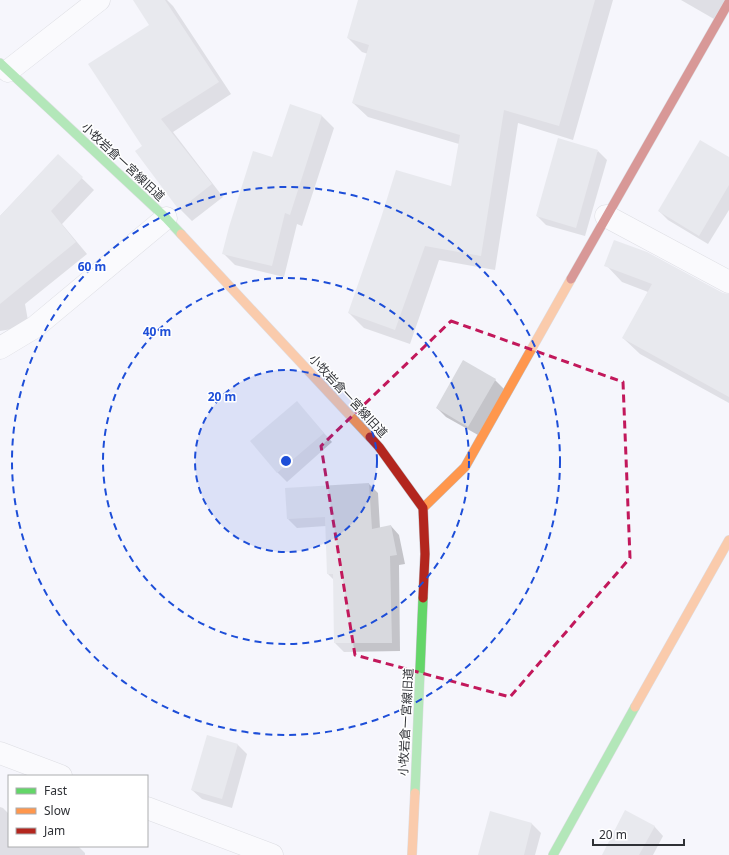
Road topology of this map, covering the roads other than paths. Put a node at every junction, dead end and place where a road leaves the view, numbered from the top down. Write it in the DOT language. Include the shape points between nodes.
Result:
graph roads {
  1 [pos="99,0"];
  2 [pos="729,2"];
  3 [pos="4,67"];
  4 [pos="606,216"];
  5 [pos="166,218"];
  6 [pos="729,282"];
  7 [pos="0,348"];
  8 [pos="423,508"];
  9 [pos="729,540"];
  10 [pos="0,753"];
  11 [pos="59,775"];
  12 [pos="148,808"];
  13 [pos="272,855"];
  14 [pos="412,855"];
  15 [pos="552,855"];
  1 -- 3 [label="street"];
  2 -- 4 [label="street"];
  3 -- 5 [label="street, 小牧岩倉一宮線旧道"];
  4 -- 6 [label="street"];
  4 -- 8 [label="street" via="465,467"];
  5 -- 7 [label="street" via="35,327"];
  5 -- 8 [label="street, 小牧岩倉一宮線旧道" via="379,447"];
  8 -- 14 [label="street, 小牧岩倉一宮線旧道" via="425,554"];
  9 -- 15 [label="street"];
  10 -- 11 [label="street"];
  12 -- 13 [label="street"];
}
